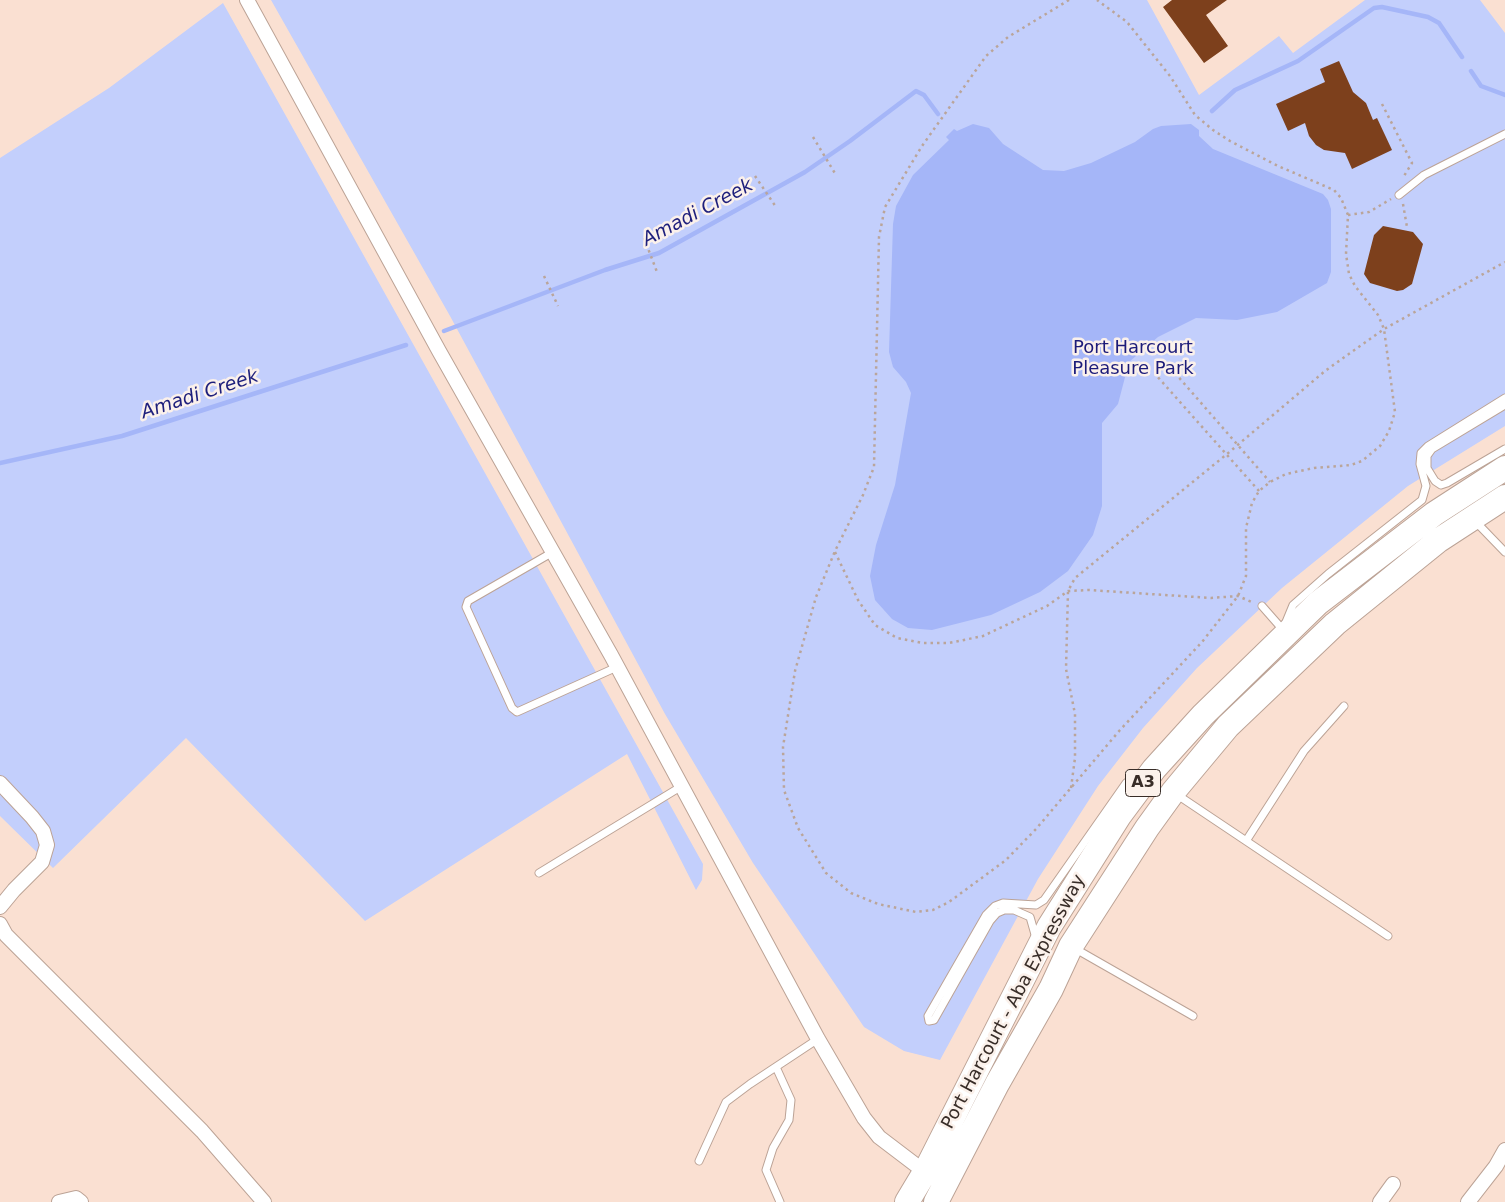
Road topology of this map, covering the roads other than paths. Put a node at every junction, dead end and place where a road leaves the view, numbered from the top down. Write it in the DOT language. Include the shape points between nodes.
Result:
graph roads {
  1 [pos="247,0"];
  2 [pos="1505,134"];
  3 [pos="1399,195"];
  4 [pos="1505,398"];
  5 [pos="1505,405"];
  6 [pos="1505,449"];
  7 [pos="1505,468"];
  8 [pos="1505,497"];
  9 [pos="1472,517"];
  10 [pos="554,552"];
  11 [pos="1505,552"];
  12 [pos="1262,606"];
  13 [pos="1286,633"];
  14 [pos="617,667"];
  15 [pos="1344,706"];
  16 [pos="1156,766"];
  17 [pos="0,783"];
  18 [pos="683,786"];
  19 [pos="1173,792"];
  20 [pos="1246,841"];
  21 [pos="539,873"];
  22 [pos="0,907"];
  23 [pos="0,924"];
  24 [pos="1388,936"];
  25 [pos="1071,946"];
  26 [pos="1034,955"];
  27 [pos="1193,1016"];
  28 [pos="818,1039"];
  29 [pos="776,1067"];
  30 [pos="1505,1150"];
  31 [pos="699,1161"];
  32 [pos="925,1172"];
  33 [pos="1393,1184"];
  34 [pos="941,1199"];
  35 [pos="59,1202"];
  36 [pos="81,1202"];
  37 [pos="264,1202"];
  38 [pos="780,1202"];
  39 [pos="907,1202"];
  40 [pos="1380,1202"];
  41 [pos="1468,1202"];
  1 -- 10 [label="street" via="439,351"];
  2 -- 3 [label="lane" via="1424,175"];
  4 -- 13 [label="lane" via="1421,453 1420,464 1426,486 1422,500 1328,574 1294,606 1286,619"];
  5 -- 6 [label="lane" via="1432,449 1427,456 1427,468 1442,485 1456,480"];
  7 -- 13 [label="highway, Port Harcourt - Aba Expressway / A3" via="1365,564"];
  8 -- 9 [label="highway, Port Harcourt - Aba Expressway / A3"];
  9 -- 11 [label="lane"];
  9 -- 19 [label="highway, Port Harcourt - Aba Expressway / A3" via="1335,624 1228,726"];
  10 -- 14 [label="street"];
  10 -- 14 [label="lane" via="468,601 466,606 512,708 517,712"];
  12 -- 13 [label="lane"];
  13 -- 16 [label="highway, Port Harcourt - Aba Expressway / A3"];
  14 -- 18 [label="street"];
  15 -- 20 [label="lane" via="1304,750"];
  16 -- 26 [label="highway, Port Harcourt - Aba Expressway / A3" via="1083,870"];
  16 -- 26 [label="lane" via="1126,783 1044,900 1036,905 1004,903 986,915 928,1016 929,1021 934,1020 997,913 1014,910 1030,917 1036,933"];
  17 -- 22 [label="street" via="43,831 47,845 42,862"];
  18 -- 21 [label="lane"];
  18 -- 28 [label="street"];
  19 -- 20 [label="lane"];
  19 -- 25 [label="highway, Port Harcourt - Aba Expressway / A3"];
  20 -- 24 [label="lane"];
  23 -- 37 [label="street" via="6,935 202,1131"];
  25 -- 27 [label="lane"];
  25 -- 34 [label="highway, Port Harcourt - Aba Expressway / A3"];
  26 -- 32 [label="highway, Port Harcourt - Aba Expressway / A3"];
  28 -- 29 [label="lane"];
  28 -- 32 [label="street" via="864,1118 879,1137"];
  29 -- 31 [label="lane" via="726,1102"];
  29 -- 38 [label="lane" via="791,1100 789,1120 773,1148 766,1170"];
  30 -- 41 [label="street"];
  32 -- 39 [label="highway, Port Harcourt - Aba Expressway / A3"];
  33 -- 40 [label="street"];
  35 -- 36 [label="street" via="76,1198"];
}
